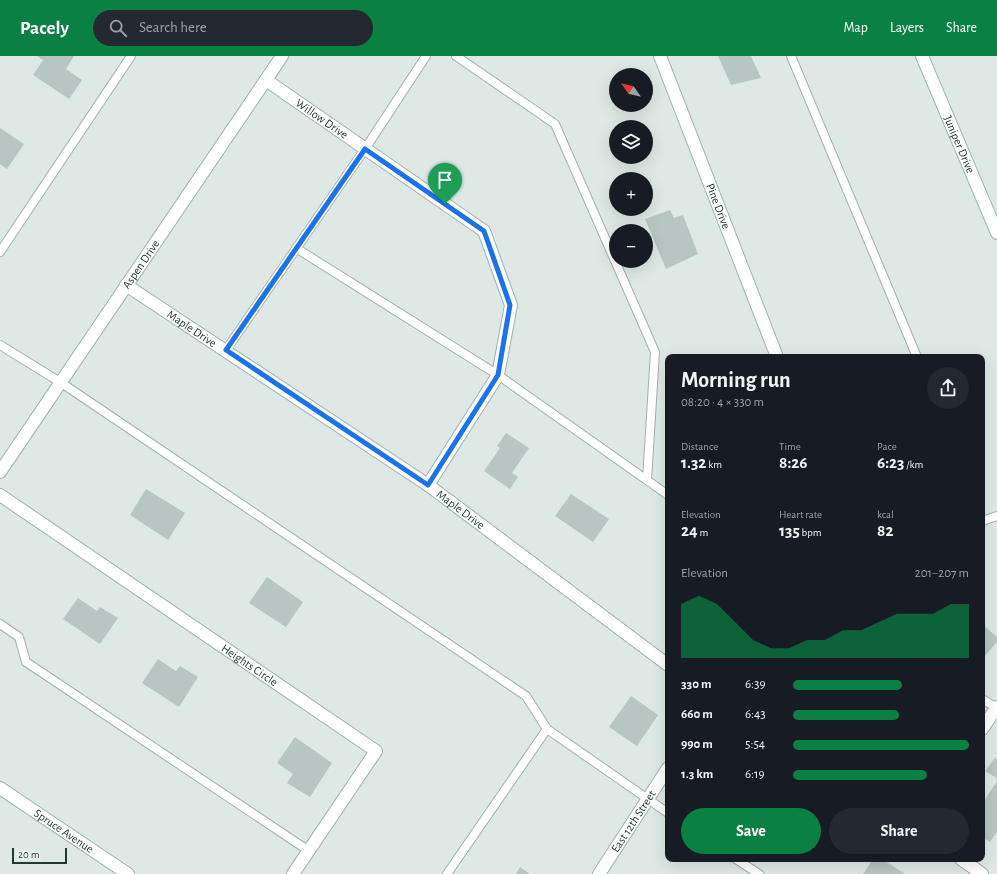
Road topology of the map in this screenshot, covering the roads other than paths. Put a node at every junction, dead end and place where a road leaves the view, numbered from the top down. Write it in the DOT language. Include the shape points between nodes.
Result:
graph roads {
  1 [pos="131,56"];
  2 [pos="282,56"];
  3 [pos="426,56"];
  4 [pos="456,56"];
  5 [pos="660,56"];
  6 [pos="791,56"];
  7 [pos="922,56"];
  8 [pos="266,80"];
  9 [pos="365,149"];
  10 [pos="997,233"];
  11 [pos="296,248"];
  12 [pos="0,252"];
  13 [pos="126,285"];
  14 [pos="0,345"];
  15 [pos="226,350"];
  16 [pos="776,354"];
  17 [pos="916,354"];
  18 [pos="498,375"];
  19 [pos="60,382"];
  20 [pos="0,472"];
  21 [pos="647,480"];
  22 [pos="428,485"];
  23 [pos="665,493"];
  24 [pos="0,495"];
  25 [pos="997,516"];
  26 [pos="985,518"];
  27 [pos="0,624"];
  28 [pos="665,663"];
  29 [pos="985,701"];
  30 [pos="997,708"];
  31 [pos="985,725"];
  32 [pos="547,729"];
  33 [pos="665,773"];
  34 [pos="0,788"];
  35 [pos="647,800"];
  36 [pos="665,811"];
  37 [pos="309,851"];
  38 [pos="741,862"];
  39 [pos="965,862"];
  40 [pos="128,874"];
  41 [pos="293,874"];
  42 [pos="447,874"];
  43 [pos="599,874"];
  44 [pos="759,874"];
  45 [pos="982,874"];
  1 -- 12 [label="lane"];
  2 -- 8 [label="street, Aspen Drive"];
  3 -- 9 [label="lane"];
  4 -- 21 [label="lane" via="555,124 655,352"];
  5 -- 16 [label="street, Pine Drive"];
  6 -- 17 [label="lane"];
  7 -- 10 [label="street, Juniper Drive"];
  8 -- 9 [label="street, Willow Drive"];
  8 -- 13 [label="street, Aspen Drive"];
  9 -- 11 [label="lane"];
  9 -- 18 [label="street, Willow Drive" via="484,231 510,305"];
  11 -- 15 [label="lane"];
  11 -- 18 [label="lane"];
  13 -- 15 [label="street, Maple Drive"];
  13 -- 19 [label="street, Aspen Drive"];
  14 -- 19 [label="lane"];
  15 -- 22 [label="street, Maple Drive"];
  18 -- 21 [label="lane"];
  18 -- 22 [label="street, Willow Drive"];
  19 -- 20 [label="street, Aspen Drive"];
  19 -- 32 [label="lane" via="526,696"];
  21 -- 23 [label="lane"];
  22 -- 28 [label="street, Maple Drive"];
  24 -- 37 [label="street, Heights Circle" via="376,751"];
  25 -- 26 [label="lane"];
  27 -- 37 [label="lane" via="19,637 26,662"];
  29 -- 30 [label="lane"];
  30 -- 31 [label="street"];
  32 -- 35 [label="lane"];
  32 -- 42 [label="lane"];
  33 -- 35 [label="street, East 12th Street"];
  34 -- 40 [label="street, Spruce Avenue"];
  35 -- 36 [label="lane"];
  35 -- 43 [label="street, East 12th Street"];
  37 -- 41 [label="street, Heights Circle"];
  38 -- 44 [label="lane"];
  39 -- 45 [label="street"];
}
